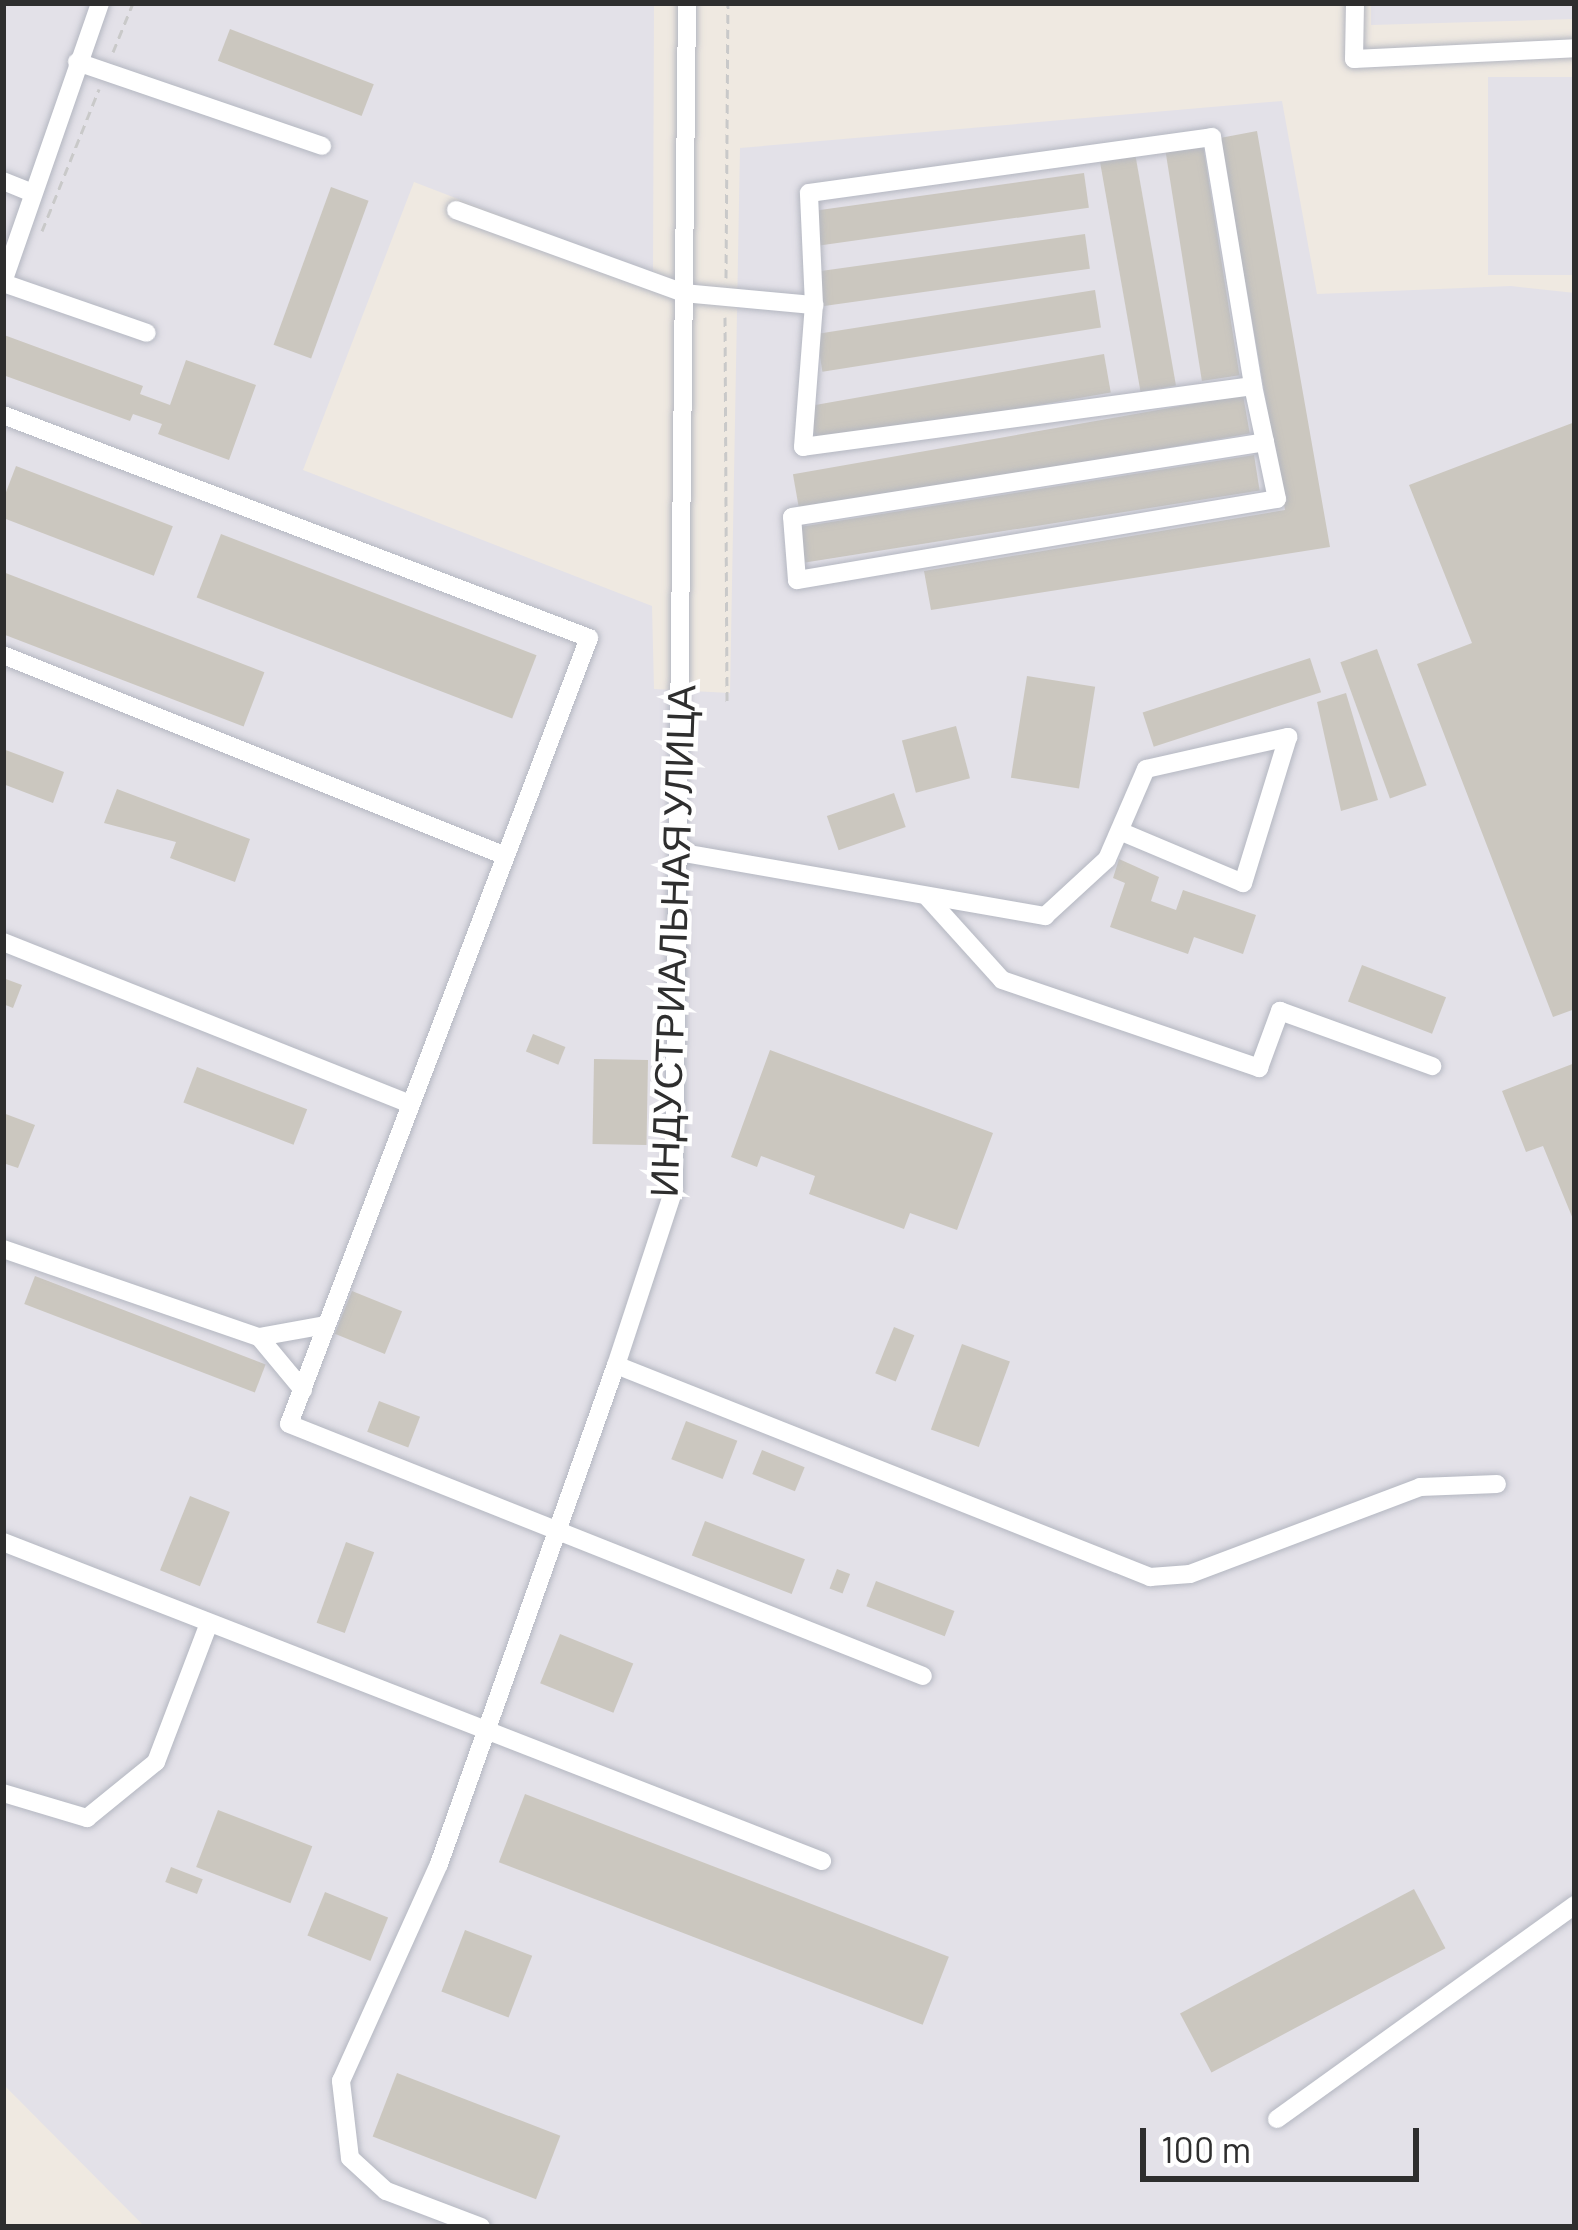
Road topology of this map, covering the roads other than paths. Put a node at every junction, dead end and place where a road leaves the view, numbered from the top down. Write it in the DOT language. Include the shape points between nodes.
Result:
graph roads {
  1 [pos="100,3"];
  2 [pos="687,3"];
  3 [pos="1354,3"];
  4 [pos="1575,48"];
  5 [pos="77,62"];
  6 [pos="322,146"];
  7 [pos="3,181"];
  8 [pos="30,192"];
  9 [pos="456,210"];
  10 [pos="3,283"];
  11 [pos="684,293"];
  12 [pos="814,305"];
  13 [pos="147,333"];
  14 [pos="1253,386"];
  15 [pos="3,415"];
  16 [pos="1265,442"];
  17 [pos="3,655"];
  18 [pos="1119,831"];
  19 [pos="678,852"];
  20 [pos="503,855"];
  21 [pos="928,898"];
  22 [pos="3,942"];
  23 [pos="1432,1066"];
  24 [pos="407,1103"];
  25 [pos="3,1249"];
  26 [pos="325,1325"];
  27 [pos="259,1337"];
  28 [pos="616,1365"];
  29 [pos="303,1390"];
  30 [pos="1497,1484"];
  31 [pos="558,1529"];
  32 [pos="3,1542"];
  33 [pos="209,1623"];
  34 [pos="923,1676"];
  35 [pos="483,1732"];
  36 [pos="3,1793"];
  37 [pos="822,1861"];
  38 [pos="1575,1904"];
  39 [pos="1276,2119"];
  40 [pos="481,2227"];
  1 -- 5 [label="street"];
  2 -- 11 [label="street, ИНДУСТРИАЛЬНАЯ УЛИЦА"];
  3 -- 4 [label="street" via="1354,59"];
  5 -- 6 [label="street"];
  5 -- 8 [label="street"];
  7 -- 8 [label="street"];
  8 -- 10 [label="street"];
  9 -- 11 [label="street"];
  10 -- 13 [label="street"];
  11 -- 12 [label="street"];
  11 -- 19 [label="street, ИНДУСТРИАЛЬНАЯ УЛИЦА"];
  12 -- 14 [label="street" via="803,447"];
  12 -- 14 [label="street" via="809,193 1212,137"];
  14 -- 16 [label="street"];
  15 -- 20 [label="street" via="589,638"];
  16 -- 16 [label="street" via="1277,499 796,580 792,517"];
  17 -- 20 [label="street"];
  18 -- 18 [label="street" via="1146,769 1288,737 1243,883"];
  18 -- 21 [label="street" via="1107,859 1045,916"];
  19 -- 21 [label="street"];
  19 -- 28 [label="street, ИНДУСТРИАЛЬНАЯ УЛИЦА" via="674,1189"];
  20 -- 24 [label="street"];
  21 -- 23 [label="street" via="1002,980 1259,1069 1280,1011"];
  22 -- 24 [label="street"];
  24 -- 26 [label="street"];
  25 -- 27 [label="street"];
  26 -- 27 [label="street"];
  26 -- 29 [label="street"];
  27 -- 29 [label="street"];
  28 -- 30 [label="street" via="1150,1577 1190,1574 1420,1487"];
  28 -- 31 [label="street, ИНДУСТРИАЛЬНАЯ УЛИЦА"];
  29 -- 31 [label="street" via="289,1424"];
  31 -- 34 [label="street"];
  31 -- 35 [label="street, ИНДУСТРИАЛЬНАЯ УЛИЦА"];
  32 -- 33 [label="street"];
  33 -- 35 [label="street"];
  33 -- 36 [label="street" via="156,1762 87,1818"];
  35 -- 37 [label="street"];
  35 -- 40 [label="street, ИНДУСТРИАЛЬНАЯ УЛИЦА" via="439,1864 341,2081 350,2158 386,2191"];
  38 -- 39 [label="street"];
}
